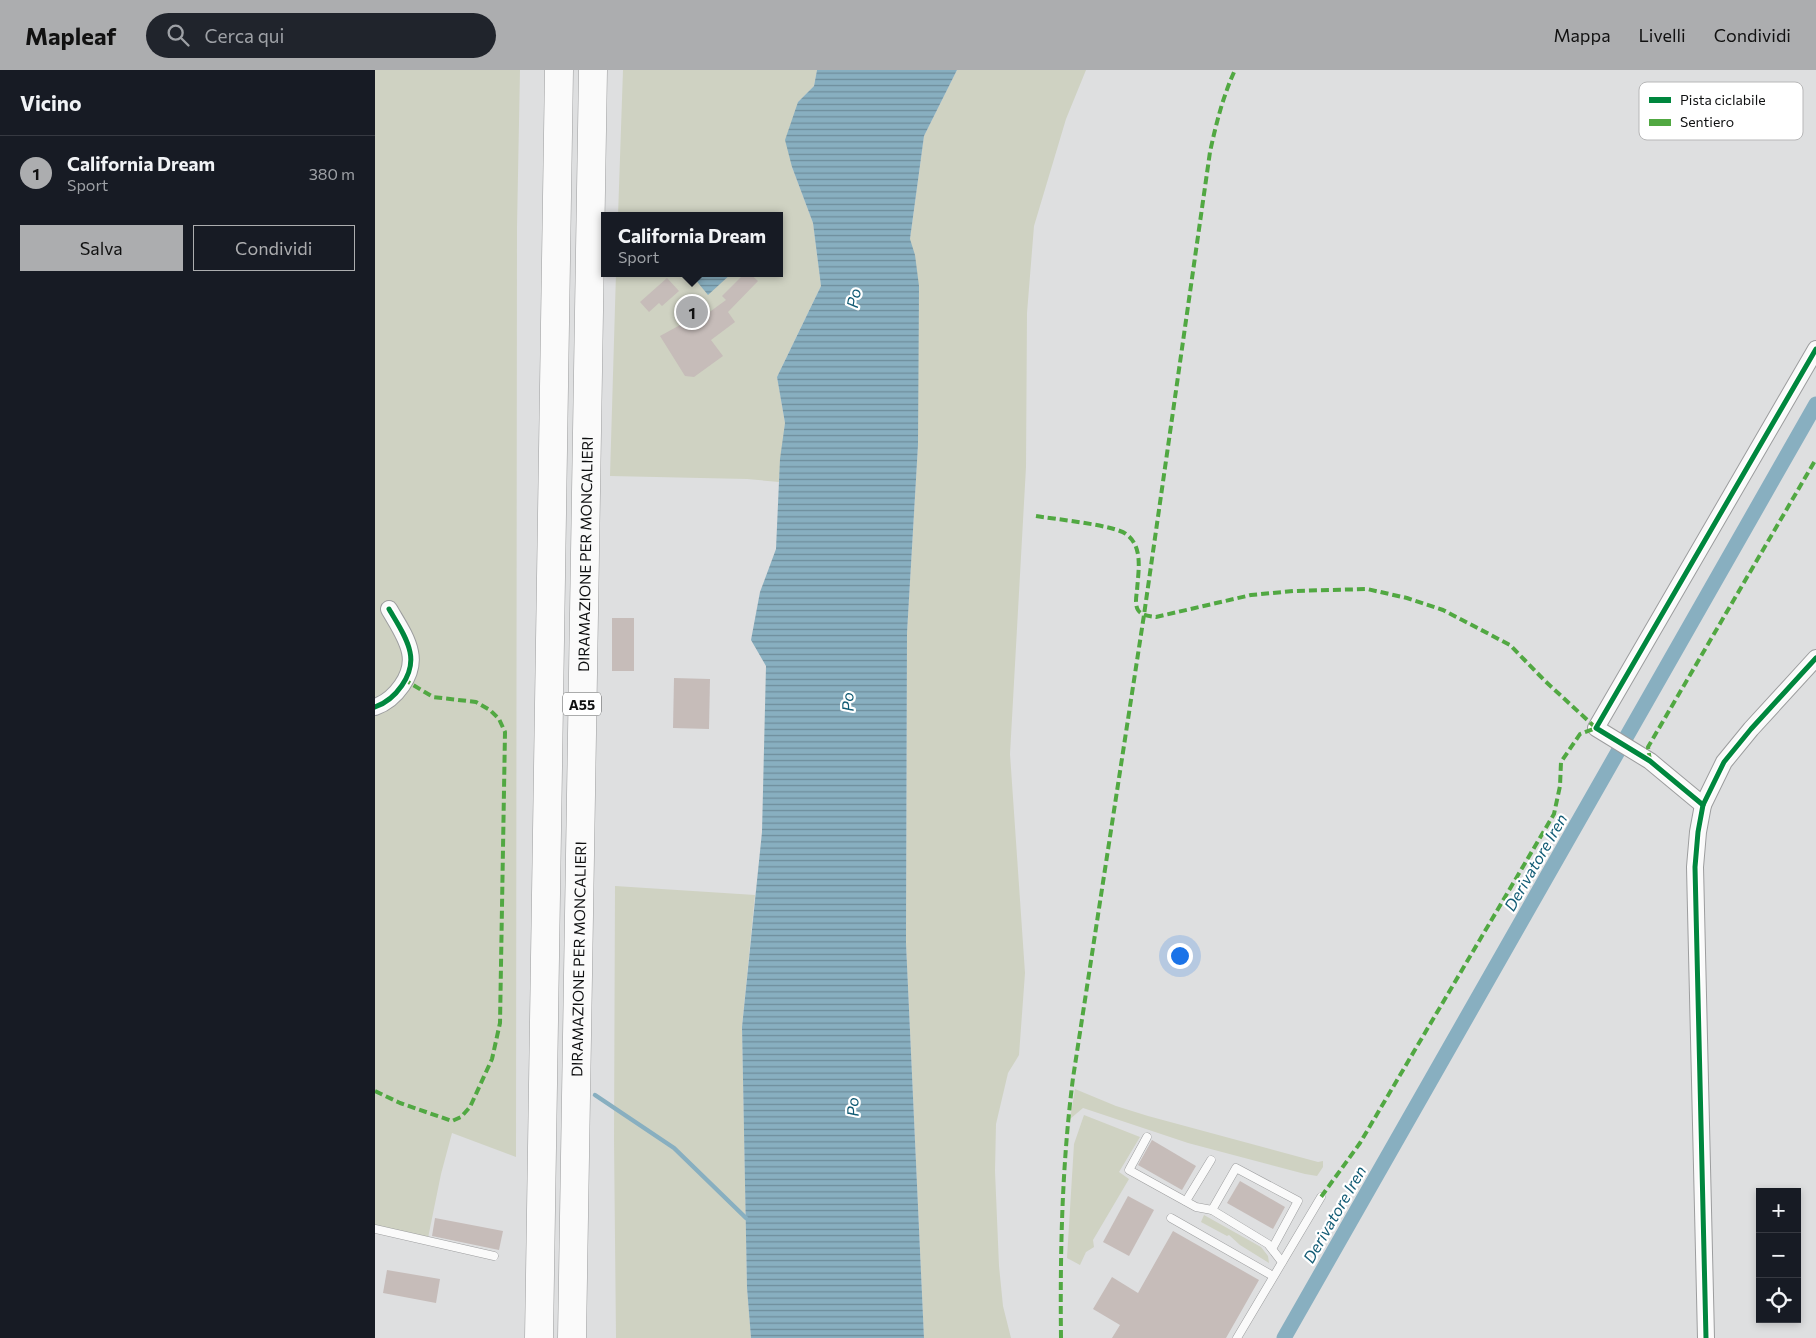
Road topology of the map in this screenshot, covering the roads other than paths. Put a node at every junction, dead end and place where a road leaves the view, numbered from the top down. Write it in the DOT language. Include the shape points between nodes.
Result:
graph roads {
  1 [pos="559,70"];
  2 [pos="593,70"];
  3 [pos="1816,349"];
  4 [pos="389,609"];
  5 [pos="1816,658"];
  6 [pos="375,707"];
  7 [pos="1703,805"];
  8 [pos="1147,1137"];
  9 [pos="1211,1160"];
  10 [pos="1321,1197"];
  11 [pos="1187,1202"];
  12 [pos="1212,1210"];
  13 [pos="1171,1218"];
  14 [pos="375,1229"];
  15 [pos="1272,1249"];
  16 [pos="494,1256"];
  17 [pos="1282,1262"];
  18 [pos="1273,1276"];
  19 [pos="539,1338"];
  20 [pos="572,1338"];
  21 [pos="1237,1338"];
  22 [pos="1706,1338"];
  1 -- 19 [label="highway, A55"];
  2 -- 20 [label="highway, DIRAMAZIONE PER MONCALIERI / A55"];
  3 -- 7 [label="street" via="1596,728 1650,762"];
  4 -- 6 [label="street" via="411,653 410,668 399,690"];
  5 -- 7 [label="street" via="1724,762"];
  7 -- 22 [label="street" via="1695,867"];
  8 -- 11 [label="lane" via="1129,1170"];
  9 -- 11 [label="lane"];
  10 -- 17 [label="lane"];
  11 -- 12 [label="lane"];
  12 -- 15 [label="lane"];
  12 -- 15 [label="lane" via="1236,1168 1298,1201"];
  13 -- 18 [label="lane"];
  14 -- 16 [label="lane"];
  15 -- 17 [label="lane"];
  17 -- 18 [label="lane"];
  18 -- 21 [label="lane"];
}
